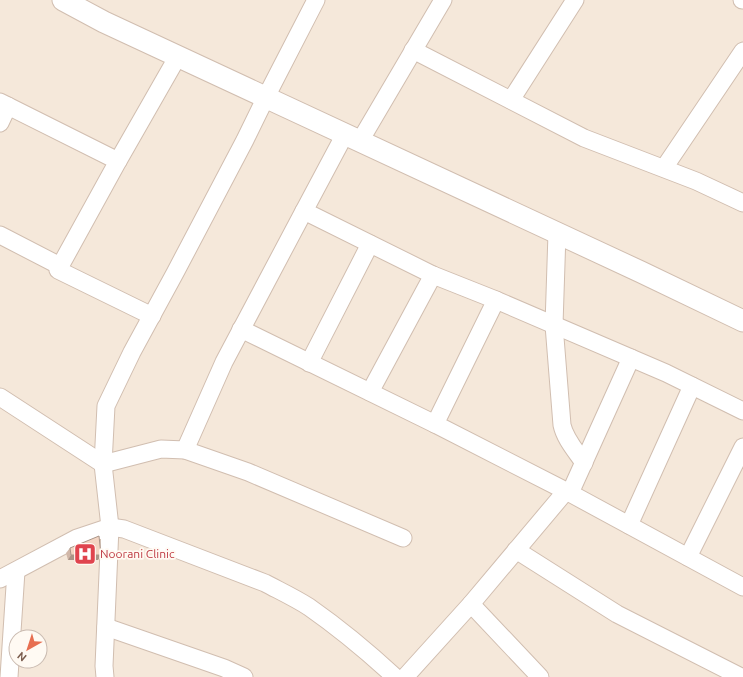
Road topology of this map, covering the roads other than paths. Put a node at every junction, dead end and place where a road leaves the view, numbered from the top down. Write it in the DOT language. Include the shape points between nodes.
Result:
graph roads {
  1 [pos="316,0"];
  2 [pos="443,0"];
  3 [pos="575,0"];
  4 [pos="70,2"];
  5 [pos="413,50"];
  6 [pos="743,50"];
  7 [pos="178,56"];
  8 [pos="266,97"];
  9 [pos="511,100"];
  10 [pos="4,104"];
  11 [pos="0,123"];
  12 [pos="352,138"];
  13 [pos="118,161"];
  14 [pos="664,168"];
  15 [pos="743,202"];
  16 [pos="304,211"];
  17 [pos="556,233"];
  18 [pos="0,235"];
  19 [pos="370,244"];
  20 [pos="60,266"];
  21 [pos="433,275"];
  22 [pos="496,300"];
  23 [pos="152,316"];
  24 [pos="743,321"];
  25 [pos="554,325"];
  26 [pos="241,329"];
  27 [pos="631,358"];
  28 [pos="309,363"];
  29 [pos="692,386"];
  30 [pos="370,392"];
  31 [pos="0,397"];
  32 [pos="743,411"];
  33 [pos="435,424"];
  34 [pos="743,447"];
  35 [pos="185,450"];
  36 [pos="584,463"];
  37 [pos="103,464"];
  38 [pos="568,492"];
  39 [pos="629,525"];
  40 [pos="110,527"];
  41 [pos="403,538"];
  42 [pos="516,550"];
  43 [pos="688,557"];
  44 [pos="16,571"];
  45 [pos="0,579"];
  46 [pos="743,587"];
  47 [pos="470,604"];
  48 [pos="106,627"];
  49 [pos="224,673"];
  50 [pos="9,677"];
  51 [pos="105,677"];
  52 [pos="244,677"];
  53 [pos="395,677"];
  54 [pos="405,677"];
  55 [pos="540,677"];
  56 [pos="741,677"];
  1 -- 8 [label="street"];
  2 -- 5 [label="street"];
  3 -- 9 [label="street"];
  4 -- 7 [label="street" via="104,22"];
  5 -- 9 [label="street"];
  5 -- 12 [label="street"];
  6 -- 14 [label="street"];
  7 -- 8 [label="street"];
  7 -- 13 [label="street"];
  8 -- 12 [label="street"];
  8 -- 23 [label="street"];
  9 -- 14 [label="street" via="584,138"];
  10 -- 11 [label="street"];
  10 -- 13 [label="street"];
  12 -- 16 [label="street"];
  12 -- 17 [label="street"];
  13 -- 20 [label="street"];
  14 -- 15 [label="street"];
  16 -- 19 [label="street"];
  16 -- 26 [label="street"];
  17 -- 24 [label="street"];
  17 -- 25 [label="street"];
  18 -- 20 [label="street"];
  19 -- 21 [label="street"];
  19 -- 28 [label="street"];
  20 -- 23 [label="street" via="58,270"];
  21 -- 22 [label="street"];
  21 -- 30 [label="street"];
  22 -- 25 [label="street"];
  22 -- 33 [label="street"];
  23 -- 37 [label="street" via="106,406"];
  25 -- 27 [label="street"];
  25 -- 36 [label="street" via="563,432"];
  26 -- 28 [label="street"];
  26 -- 35 [label="street"];
  27 -- 29 [label="street"];
  27 -- 36 [label="street"];
  28 -- 30 [label="street"];
  29 -- 32 [label="street"];
  29 -- 39 [label="street"];
  30 -- 33 [label="street"];
  31 -- 37 [label="street"];
  33 -- 38 [label="street"];
  34 -- 43 [label="street"];
  35 -- 37 [label="street" via="161,449"];
  35 -- 41 [label="street" via="248,472"];
  36 -- 38 [label="street"];
  37 -- 40 [label="street"];
  38 -- 39 [label="street"];
  38 -- 42 [label="street"];
  39 -- 43 [label="street"];
  40 -- 44 [label="street" via="77,538"];
  40 -- 48 [label="street"];
  40 -- 53 [label="street" via="124,529 286,594 308,607 365,650"];
  42 -- 47 [label="street"];
  42 -- 56 [label="street" via="617,614"];
  43 -- 46 [label="street"];
  44 -- 45 [label="street"];
  44 -- 50 [label="street"];
  47 -- 54 [label="street"];
  47 -- 55 [label="street"];
  48 -- 49 [label="street"];
  48 -- 51 [label="street"];
  49 -- 52 [label="street"];
}
